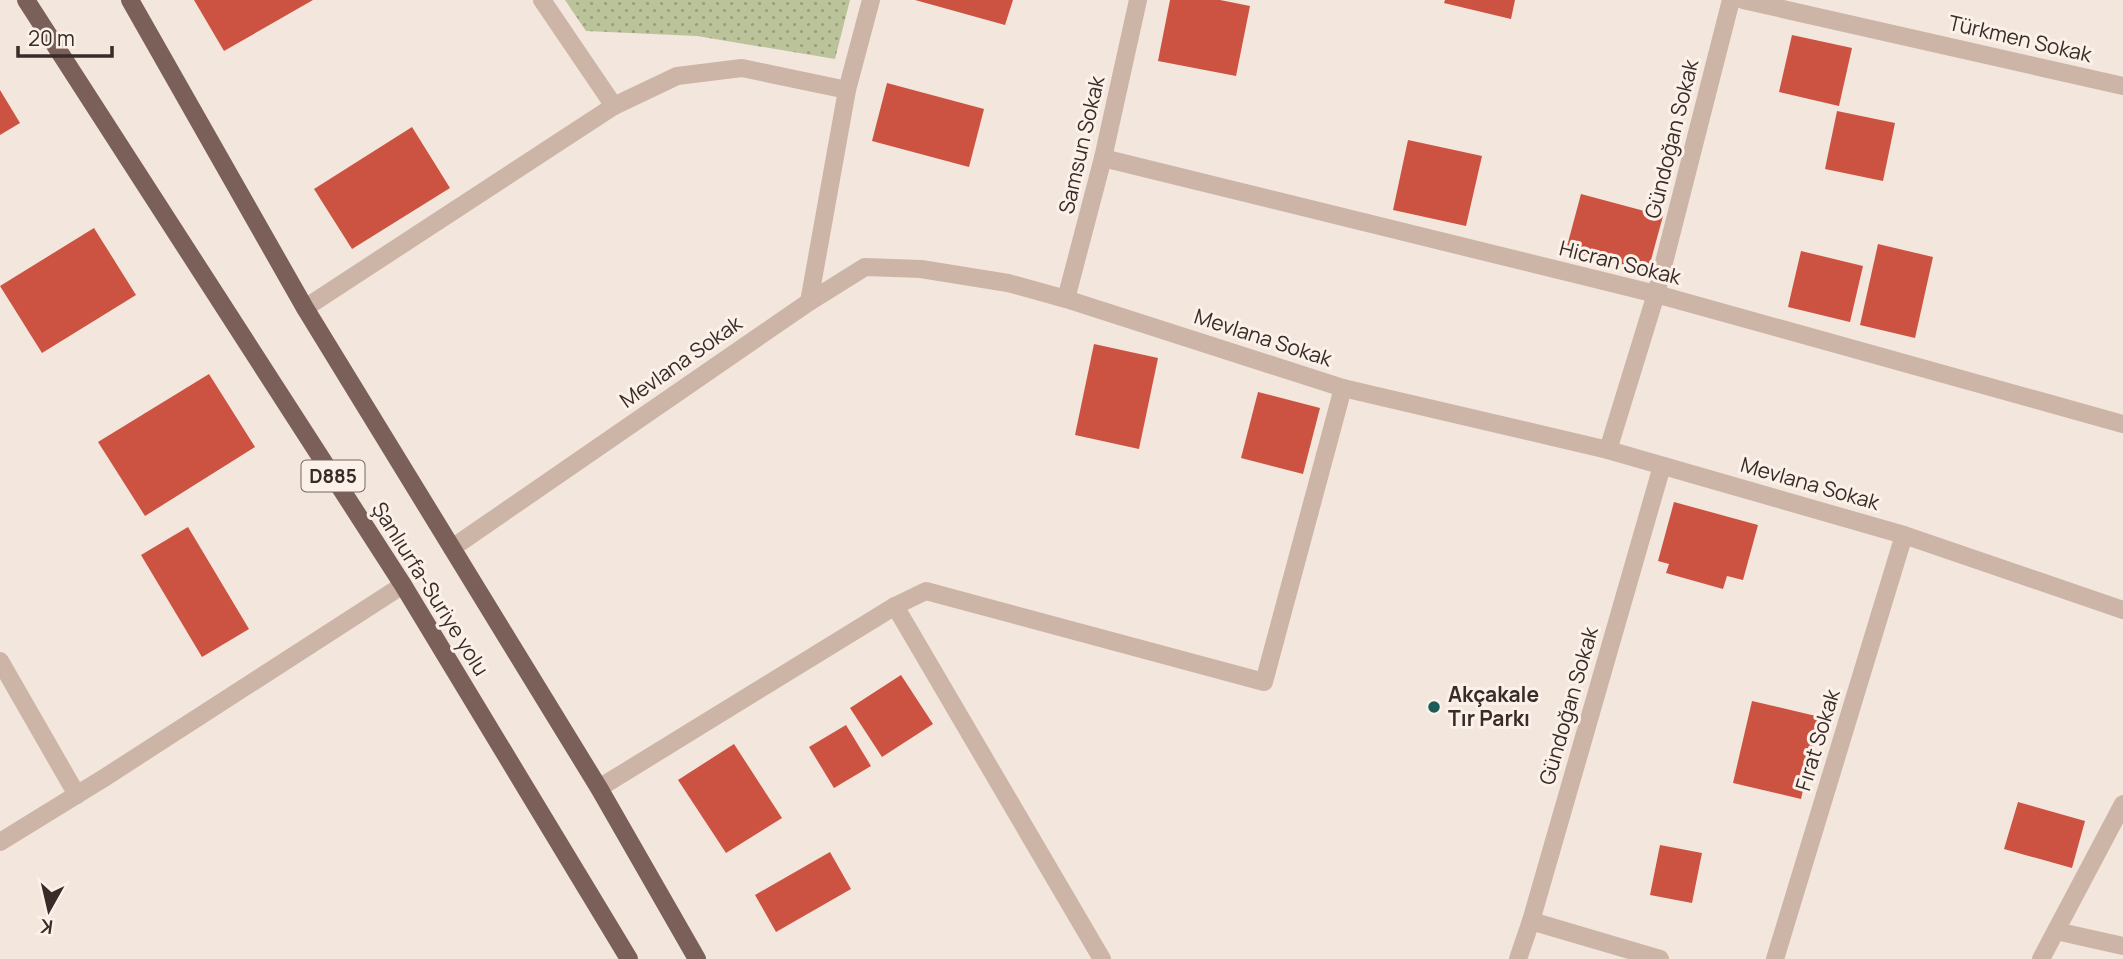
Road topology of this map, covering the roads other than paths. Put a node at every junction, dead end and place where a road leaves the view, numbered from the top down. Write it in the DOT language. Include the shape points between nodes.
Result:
graph roads {
  1 [pos="26,0"];
  2 [pos="130,0"];
  3 [pos="542,0"];
  4 [pos="871,0"];
  5 [pos="1138,0"];
  6 [pos="1731,0"];
  7 [pos="1743,0"];
  8 [pos="2123,86"];
  9 [pos="848,90"];
  10 [pos="614,106"];
  11 [pos="1103,158"];
  12 [pos="1656,294"];
  13 [pos="1066,299"];
  14 [pos="809,302"];
  15 [pos="305,308"];
  16 [pos="1343,388"];
  17 [pos="2123,424"];
  18 [pos="1608,450"];
  19 [pos="1662,466"];
  20 [pos="1904,535"];
  21 [pos="452,548"];
  22 [pos="403,585"];
  23 [pos="895,606"];
  24 [pos="2123,610"];
  25 [pos="0,661"];
  26 [pos="599,788"];
  27 [pos="77,795"];
  28 [pos="2123,804"];
  29 [pos="0,842"];
  30 [pos="1531,921"];
  31 [pos="2056,931"];
  32 [pos="2123,946"];
  33 [pos="629,959"];
  34 [pos="697,959"];
  35 [pos="1102,959"];
  36 [pos="1518,959"];
  37 [pos="1660,959"];
  38 [pos="1775,959"];
  39 [pos="2041,959"];
  1 -- 22 [label="main road, Şanlıurfa-Suriye yolu / D885"];
  2 -- 15 [label="main road, Şanlıurfa-Suriye yolu / D885"];
  3 -- 10 [label="street"];
  4 -- 9 [label="street"];
  5 -- 11 [label="street, Samsun Sokak"];
  6 -- 12 [label="street, Gündoğan Sokak"];
  7 -- 8 [label="street, Türkmen Sokak"];
  9 -- 10 [label="street" via="742,68 677,76"];
  9 -- 14 [label="street"];
  10 -- 15 [label="street"];
  11 -- 12 [label="street, Hicran Sokak"];
  11 -- 13 [label="street, Samsun Sokak"];
  12 -- 17 [label="street, Hicran Sokak"];
  12 -- 18 [label="street, Gündoğan Sokak"];
  13 -- 14 [label="street, Mevlana Sokak" via="1008,283 921,269 865,267"];
  13 -- 16 [label="street, Mevlana Sokak"];
  14 -- 21 [label="street, Mevlana Sokak"];
  15 -- 21 [label="main road, Şanlıurfa-Suriye yolu / D885"];
  16 -- 18 [label="street, Mevlana Sokak"];
  16 -- 23 [label="street" via="1264,682 926,591"];
  18 -- 19 [label="street, Mevlana Sokak"];
  19 -- 20 [label="street, Mevlana Sokak"];
  19 -- 30 [label="street, Gündoğan Sokak"];
  20 -- 24 [label="street, Mevlana Sokak"];
  20 -- 38 [label="street, Fırat Sokak"];
  21 -- 26 [label="main road, Şanlıurfa-Suriye yolu / D885"];
  22 -- 27 [label="street"];
  22 -- 33 [label="main road, Şanlıurfa-Suriye yolu / D885"];
  23 -- 26 [label="street"];
  23 -- 35 [label="street"];
  25 -- 27 [label="street"];
  26 -- 34 [label="main road, Şanlıurfa-Suriye yolu / D885"];
  27 -- 29 [label="street"];
  28 -- 31 [label="street"];
  30 -- 36 [label="street, Gündoğan Sokak"];
  30 -- 37 [label="street"];
  31 -- 32 [label="street"];
  31 -- 39 [label="street"];
}
